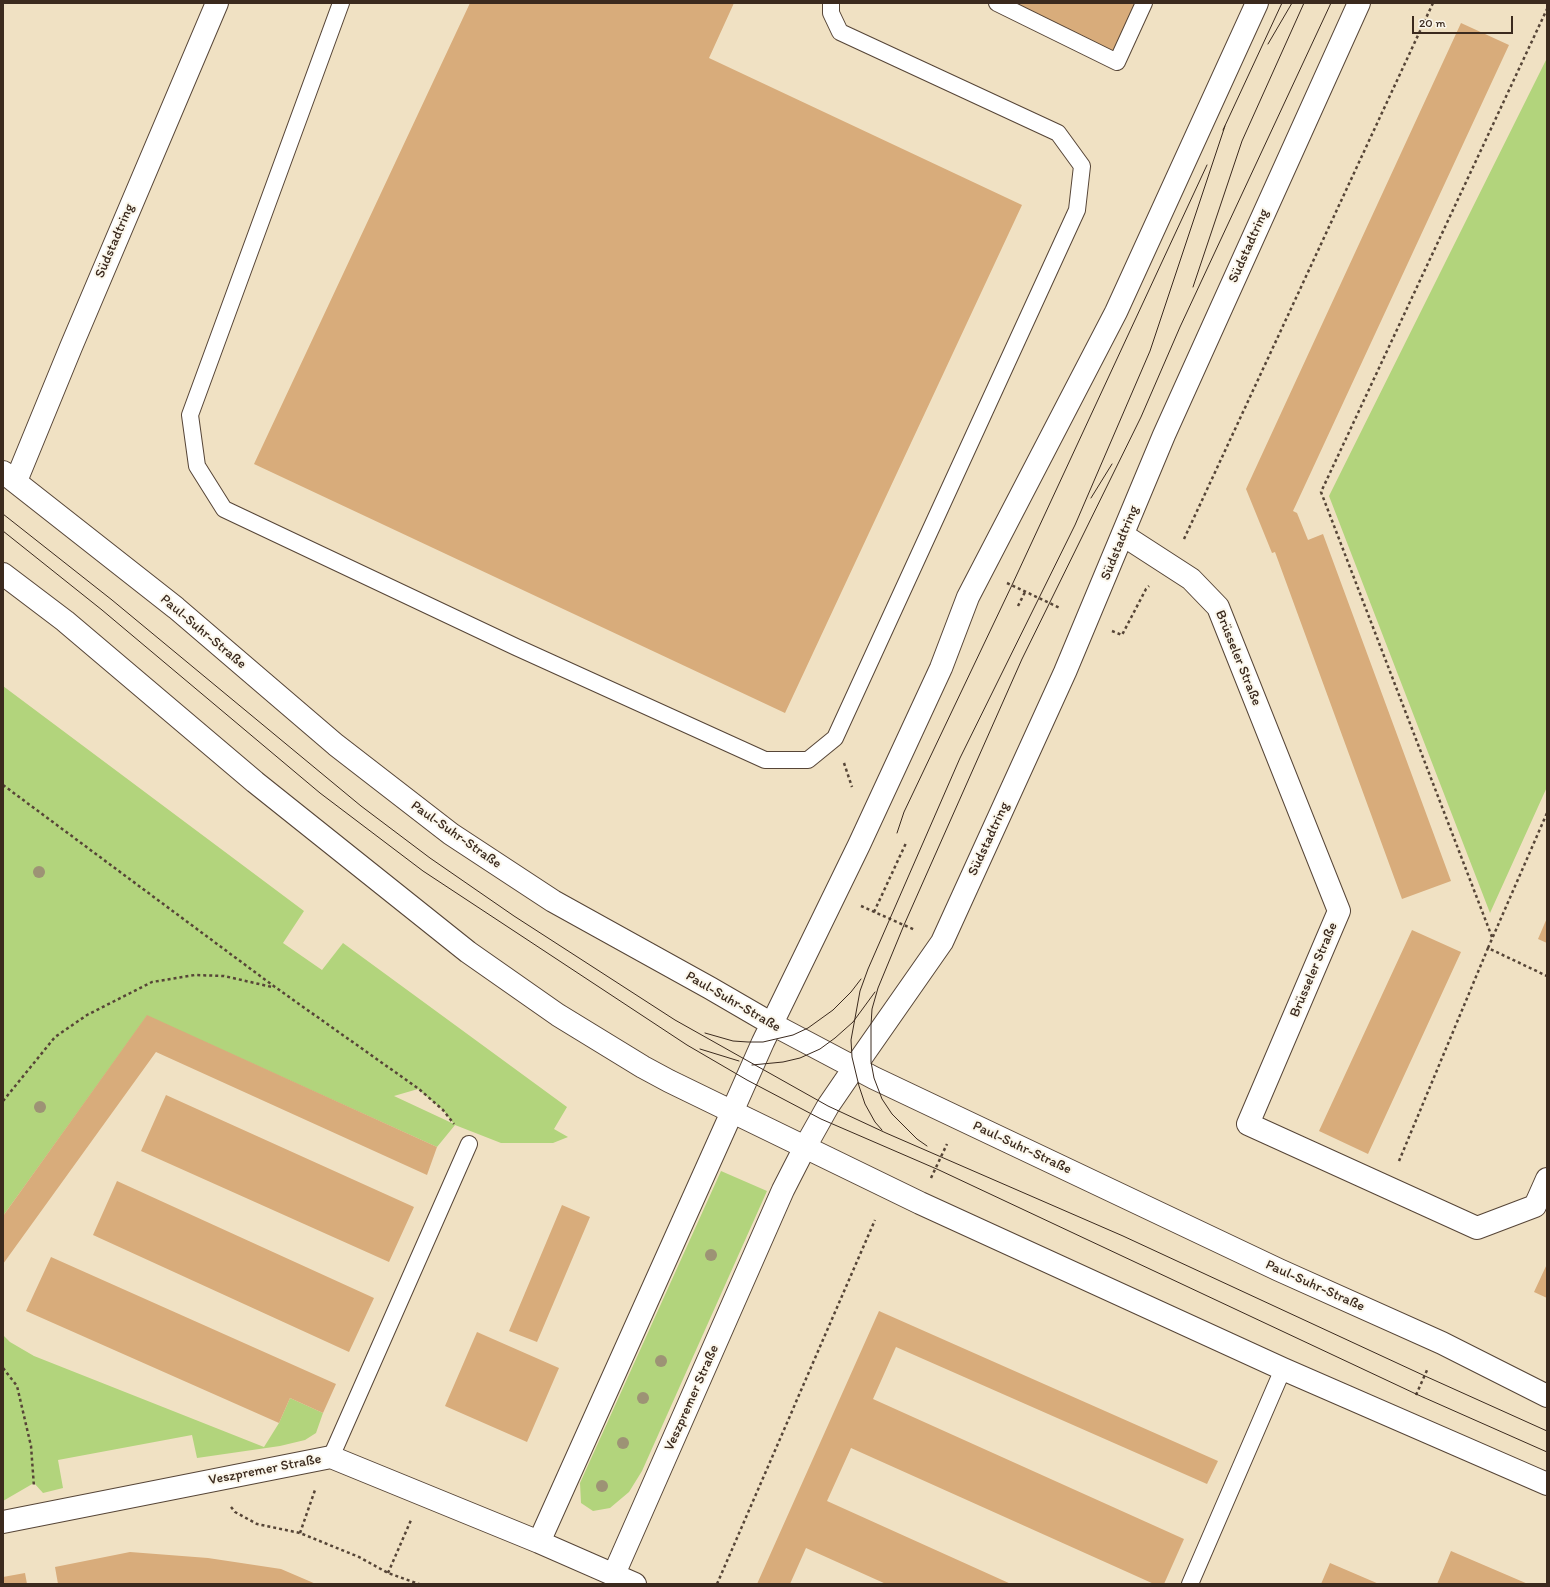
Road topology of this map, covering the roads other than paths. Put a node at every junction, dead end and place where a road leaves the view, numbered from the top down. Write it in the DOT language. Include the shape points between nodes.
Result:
graph roads {
  1 [pos="217,3"];
  2 [pos="341,3"];
  3 [pos="832,3"];
  4 [pos="997,3"];
  5 [pos="1144,3"];
  6 [pos="1257,3"];
  7 [pos="1359,3"];
  8 [pos="10,476"];
  9 [pos="1123,535"];
  10 [pos="3,574"];
  11 [pos="772,1024"];
  12 [pos="854,1068"];
  13 [pos="732,1112"];
  14 [pos="469,1144"];
  15 [pos="805,1147"];
  16 [pos="1547,1179"];
  17 [pos="1284,1369"];
  18 [pos="1547,1396"];
  19 [pos="331,1457"];
  20 [pos="1547,1484"];
  21 [pos="3,1522"];
  22 [pos="538,1542"];
  23 [pos="614,1574"];
  24 [pos="635,1584"];
  25 [pos="1190,1584"];
  1 -- 8 [label="street, Südstadtring" via="70,347"];
  2 -- 3 [label="lane" via="190,415 198,466 224,510 765,760 808,760 835,738 1077,210 1082,166 1058,133 840,32 831,13"];
  4 -- 5 [label="lane" via="1117,62"];
  6 -- 11 [label="street" via="1116,312 968,597 942,668"];
  7 -- 9 [label="street, Südstadtring" via="1164,435"];
  8 -- 11 [label="street, Paul-Suhr-Straße" via="176,608 336,745 451,834 553,901"];
  9 -- 12 [label="street, Südstadtring" via="1088,620 942,942"];
  9 -- 16 [label="street, Brüsseler Straße" via="1191,579 1218,607 1339,911 1248,1124 1478,1228 1535,1206"];
  10 -- 13 [label="street" via="65,621 255,782 468,952 558,1015 636,1063"];
  11 -- 12 [label="street, Paul-Suhr-Straße"];
  11 -- 13 [label="street"];
  12 -- 15 [label="street, Veszpremer Straße" via="828,1106"];
  12 -- 18 [label="street, Paul-Suhr-Straße" via="1279,1270 1442,1343"];
  13 -- 15 [label="street"];
  13 -- 22 [label="street"];
  14 -- 19 [label="lane"];
  15 -- 17 [label="street" via="920,1203"];
  15 -- 23 [label="street, Veszpremer Straße" via="782,1190"];
  17 -- 20 [label="street"];
  17 -- 25 [label="lane"];
  19 -- 21 [label="street, Veszpremer Straße"];
  19 -- 22 [label="street, Veszpremer Straße"];
  22 -- 23 [label="street, Veszpremer Straße"];
  23 -- 24 [label="street"];
}
